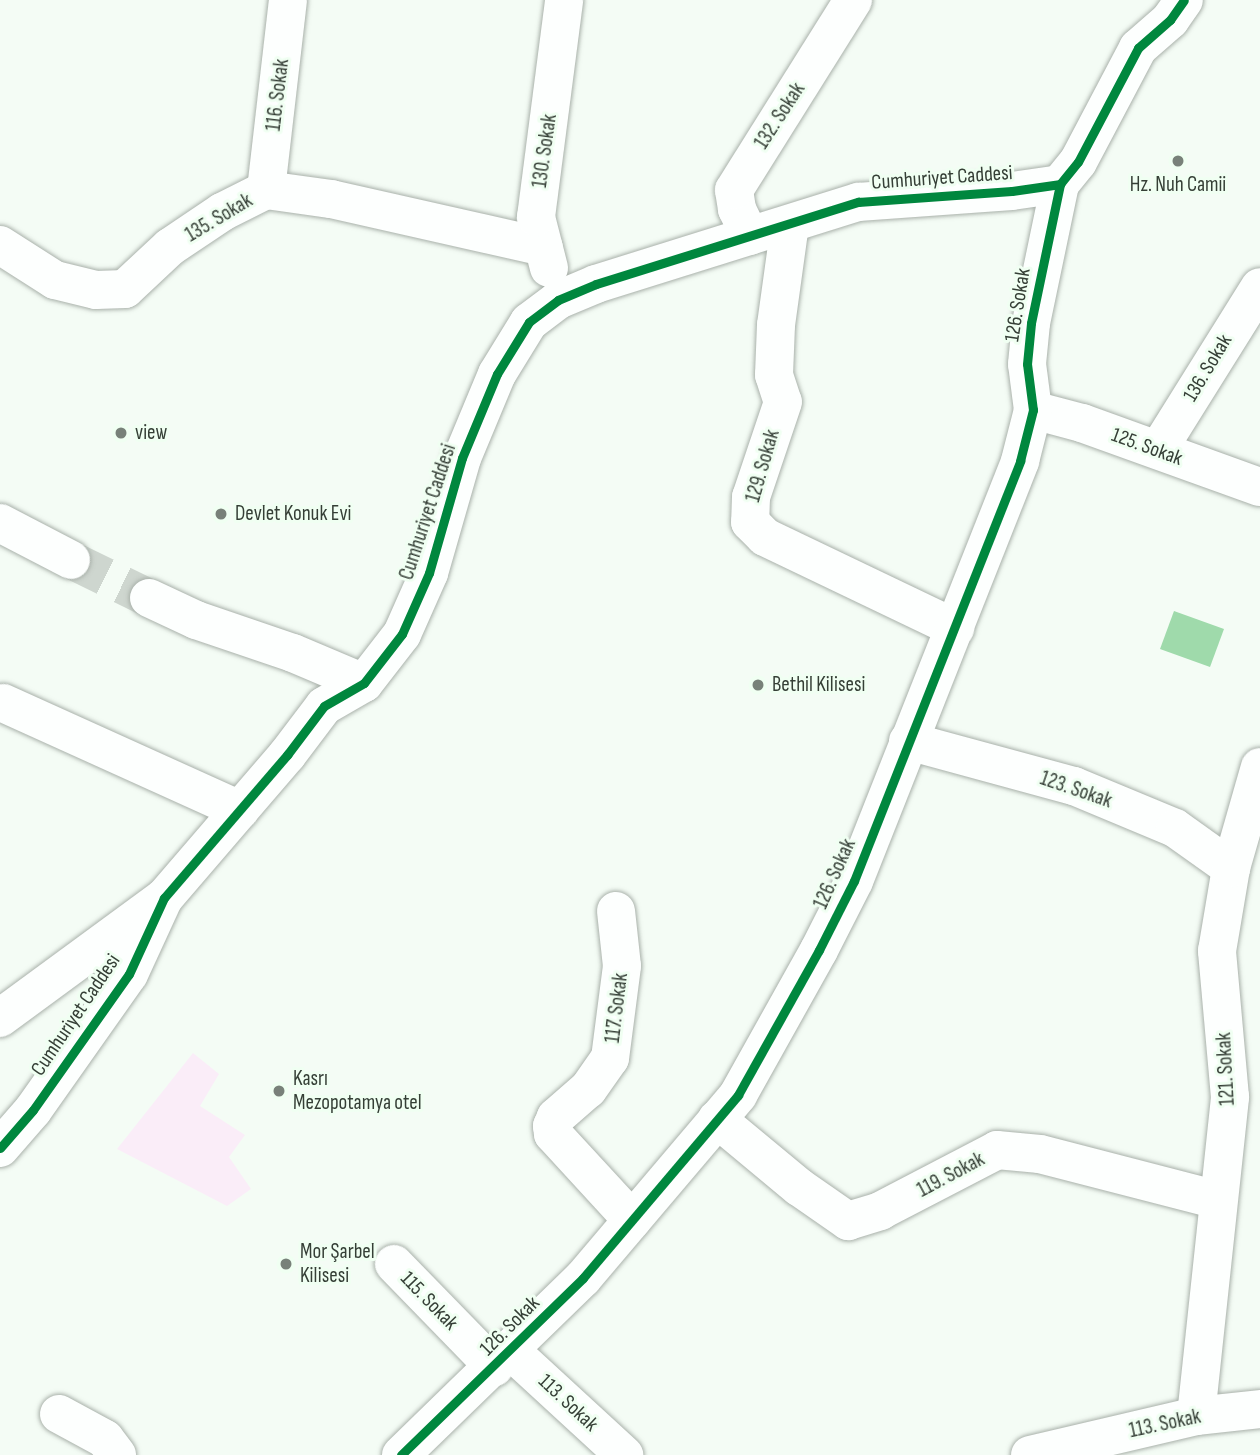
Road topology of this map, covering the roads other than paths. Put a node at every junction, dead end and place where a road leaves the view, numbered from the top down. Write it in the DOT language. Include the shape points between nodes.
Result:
graph roads {
  1 [pos="288,0"];
  2 [pos="565,0"];
  3 [pos="853,0"];
  4 [pos="1165,7"];
  5 [pos="1060,184"];
  6 [pos="266,190"];
  7 [pos="790,223"];
  8 [pos="750,236"];
  9 [pos="0,245"];
  10 [pos="544,247"];
  11 [pos="1260,286"];
  12 [pos="558,300"];
  13 [pos="1260,336"];
  14 [pos="1220,346"];
  15 [pos="1033,411"];
  16 [pos="1158,450"];
  17 [pos="1260,487"];
  18 [pos="0,523"];
  19 [pos="71,560"];
  20 [pos="149,598"];
  21 [pos="955,628"];
  22 [pos="364,684"];
  23 [pos="3,704"];
  24 [pos="908,741"];
  25 [pos="1260,767"];
  26 [pos="240,810"];
  27 [pos="1231,868"];
  28 [pos="164,898"];
  29 [pos="617,911"];
  30 [pos="0,1018"];
  31 [pos="718,1119"];
  32 [pos="0,1148"];
  33 [pos="1218,1200"];
  34 [pos="632,1220"];
  35 [pos="394,1264"];
  36 [pos="503,1359"];
  37 [pos="1260,1409"];
  38 [pos="59,1414"];
  39 [pos="1196,1416"];
  40 [pos="117,1455"];
  41 [pos="401,1455"];
  42 [pos="624,1455"];
  43 [pos="1030,1455"];
  1 -- 6 [label="street, 116. Sokak"];
  2 -- 10 [label="street, 130. Sokak" via="536,217"];
  3 -- 8 [label="street, 132. Sokak" via="734,190"];
  4 -- 5 [label="street" via="1078,162"];
  5 -- 7 [label="street, Cumhuriyet Caddesi" via="858,202"];
  5 -- 15 [label="street, 126. Sokak" via="1031,323 1027,364"];
  6 -- 9 [label="street, 135. Sokak" via="222,212 170,247 125,289 96,290 55,280"];
  6 -- 10 [label="street, 135. Sokak" via="331,199"];
  7 -- 8 [label="street, Cumhuriyet Caddesi"];
  7 -- 21 [label="street, 129. Sokak" via="774,375 783,402 751,497 750,522 765,537"];
  8 -- 12 [label="street, Cumhuriyet Caddesi"];
  10 -- 12 [label="street, 130. Sokak"];
  11 -- 14 [label="street, 136. Sokak"];
  12 -- 22 [label="street, Cumhuriyet Caddesi" via="529,322 497,374 462,458 429,573 402,634"];
  13 -- 14 [label="street"];
  14 -- 16 [label="street, 136. Sokak"];
  15 -- 16 [label="street, 125. Sokak"];
  15 -- 21 [label="street, 126. Sokak" via="1020,461"];
  16 -- 17 [label="street, 125. Sokak"];
  18 -- 19 [label="street"];
  20 -- 22 [label="street"];
  21 -- 24 [label="street, 126. Sokak"];
  22 -- 26 [label="street, Cumhuriyet Caddesi" via="324,706"];
  23 -- 26 [label="street"];
  24 -- 27 [label="street, 123. Sokak" via="1074,786 1175,828"];
  24 -- 31 [label="street, 126. Sokak" via="836,916 738,1095"];
  25 -- 27 [label="street, 121. Sokak"];
  26 -- 28 [label="street, Cumhuriyet Caddesi"];
  27 -- 33 [label="street, 121. Sokak" via="1217,951 1230,1097"];
  28 -- 30 [label="street"];
  28 -- 32 [label="street, Cumhuriyet Caddesi" via="129,974 33,1110"];
  29 -- 34 [label="street, 117. Sokak" via="622,966 610,1058 552,1126 553,1134"];
  31 -- 33 [label="street, 119. Sokak" via="848,1221 880,1211 998,1150 1040,1154"];
  31 -- 34 [label="street, 126. Sokak"];
  33 -- 39 [label="street, 121. Sokak"];
  34 -- 36 [label="street, 126. Sokak" via="583,1278"];
  35 -- 36 [label="street, 115. Sokak"];
  36 -- 41 [label="street, 126. Sokak"];
  36 -- 42 [label="street, 113. Sokak"];
  37 -- 39 [label="street, 113. Sokak"];
  38 -- 40 [label="street" via="105,1439"];
  39 -- 43 [label="street, 113. Sokak"];
}
